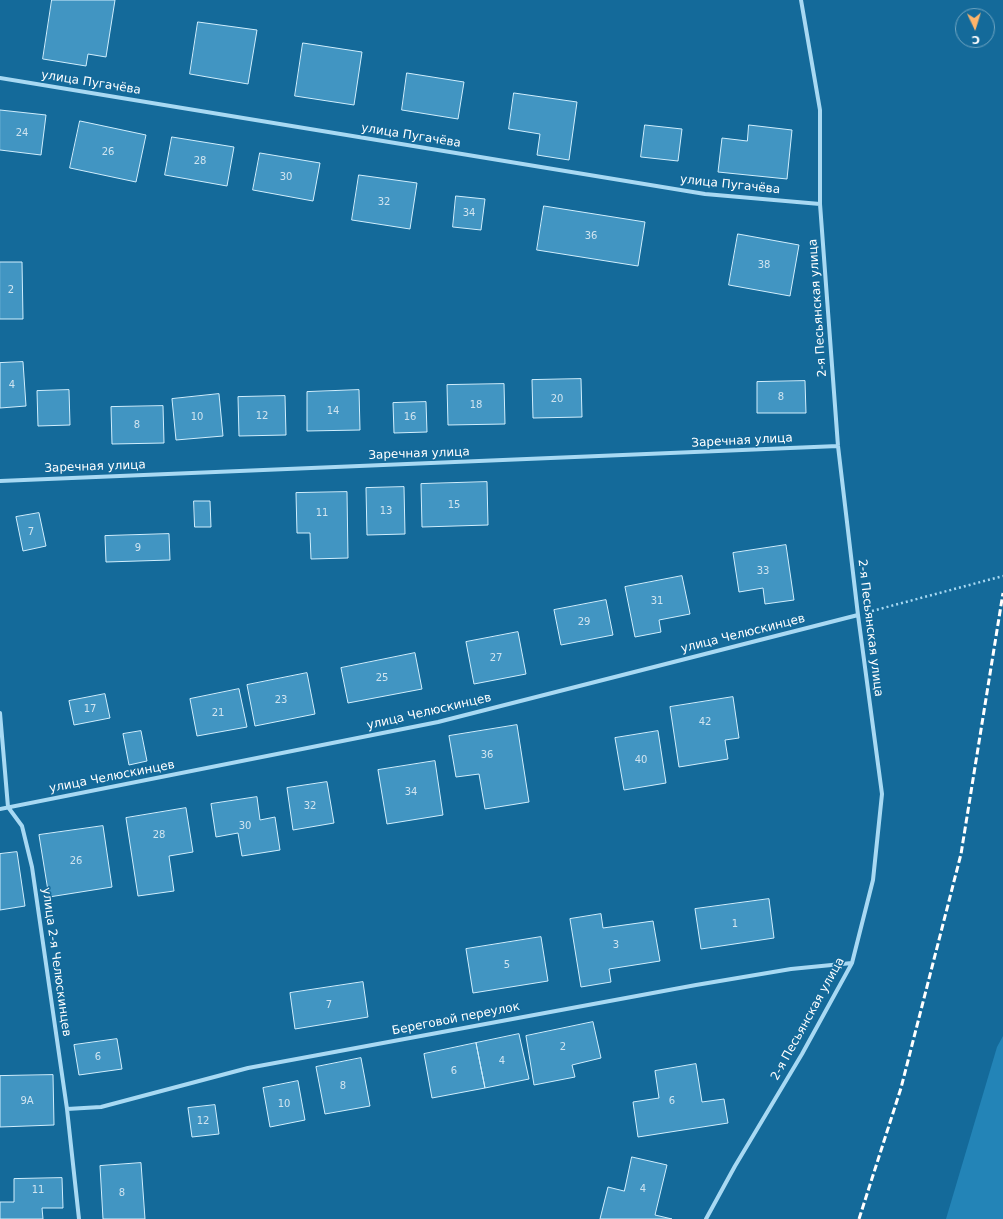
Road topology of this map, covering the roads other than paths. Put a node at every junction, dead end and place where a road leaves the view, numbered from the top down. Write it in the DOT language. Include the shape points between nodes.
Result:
graph roads {
  1 [pos="801,0"];
  2 [pos="0,78"];
  3 [pos="820,204"];
  4 [pos="838,446"];
  5 [pos="0,481"];
  6 [pos="858,615"];
  7 [pos="0,713"];
  8 [pos="8,807"];
  9 [pos="0,809"];
  10 [pos="852,963"];
  11 [pos="67,1109"];
  12 [pos="79,1219"];
  13 [pos="706,1219"];
  1 -- 3 [label="street, 2-я Песьянская улица" via="820,110"];
  2 -- 3 [label="street, улица Пугачёва" via="706,194"];
  3 -- 4 [label="street, 2-я Песьянская улица"];
  4 -- 5 [label="street, Заречная улица"];
  4 -- 6 [label="street, 2-я Песьянская улица"];
  6 -- 8 [label="street, улица Челюскинцев" via="438,722"];
  6 -- 10 [label="street, 2-я Песьянская улица" via="882,794 873,880"];
  7 -- 8 [label="street"];
  8 -- 9 [label="street, улица Челюскинцев"];
  8 -- 11 [label="street, улица 2-я Челюскинцев" via="22,826 32,867"];
  10 -- 11 [label="street, Береговой переулок" via="791,969 696,984 256,1066 101,1107"];
  10 -- 13 [label="street, 2-я Песьянская улица"];
  11 -- 12 [label="street, улица 2-я Челюскинцев"];
}
